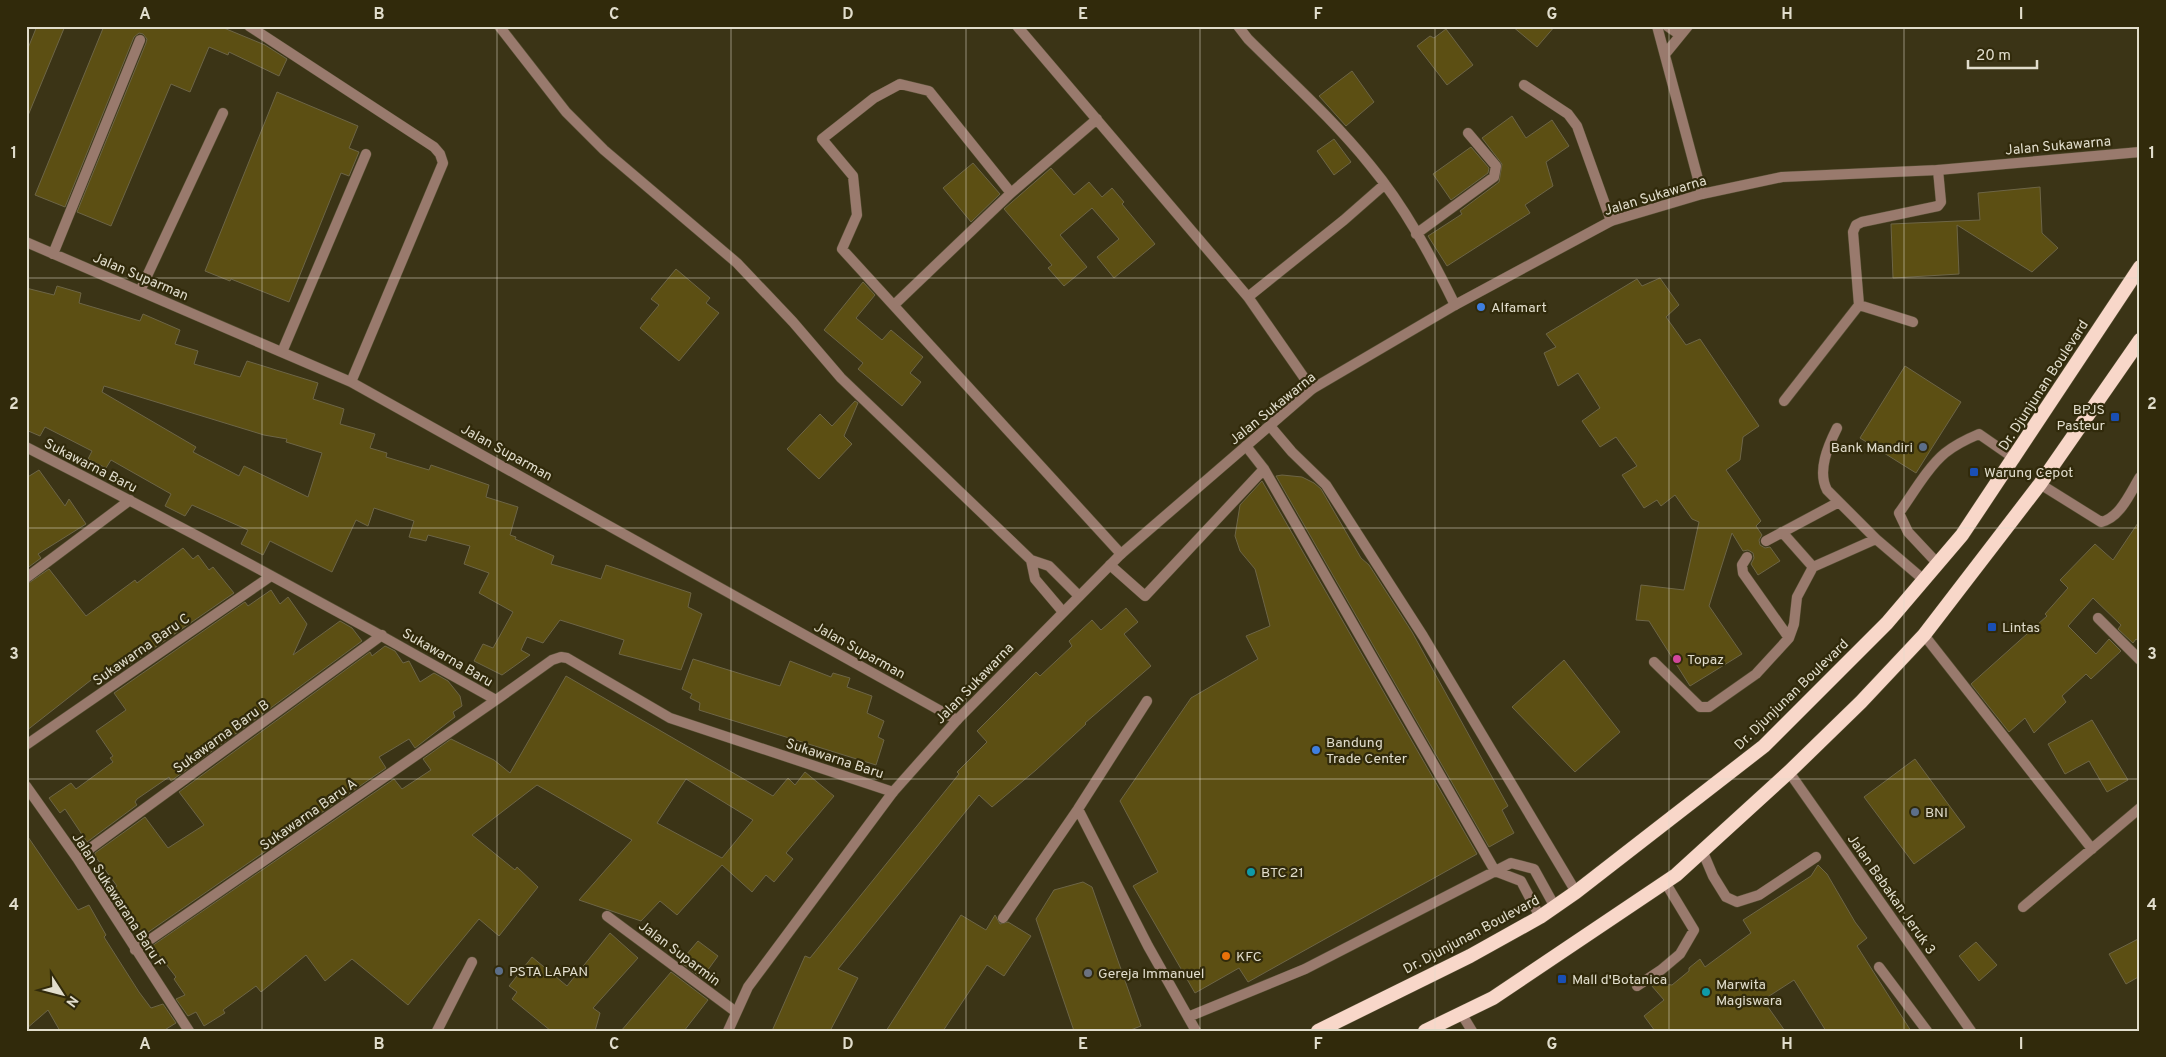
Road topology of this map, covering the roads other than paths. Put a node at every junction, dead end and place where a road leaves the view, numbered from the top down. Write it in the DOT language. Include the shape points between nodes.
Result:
graph roads {
  1 [pos="249,26"];
  2 [pos="499,26"];
  3 [pos="1018,26"];
  4 [pos="1238,26"];
  5 [pos="1657,26"];
  6 [pos="1667,26"];
  7 [pos="1688,26"];
  8 [pos="1680,35"];
  9 [pos="140,40"];
  10 [pos="1666,53"];
  11 [pos="1524,84"];
  12 [pos="223,113"];
  13 [pos="1097,119"];
  14 [pos="1468,133"];
  15 [pos="2140,152"];
  16 [pos="366,154"];
  17 [pos="1938,170"];
  18 [pos="1385,184"];
  19 [pos="1010,193"];
  20 [pos="1702,194"];
  21 [pos="1610,221"];
  22 [pos="1416,234"];
  23 [pos="26,242"];
  24 [pos="53,254"];
  25 [pos="2140,267"];
  26 [pos="140,291"];
  27 [pos="1248,297"];
  28 [pos="894,305"];
  29 [pos="1455,305"];
  30 [pos="1859,305"];
  31 [pos="1912,322"];
  32 [pos="2140,340"];
  33 [pos="282,352"];
  34 [pos="351,382"];
  35 [pos="1312,389"];
  36 [pos="1784,401"];
  37 [pos="1270,426"];
  38 [pos="1837,428"];
  39 [pos="1246,446"];
  40 [pos="26,447"];
  41 [pos="2015,458"];
  42 [pos="1264,469"];
  43 [pos="2140,478"];
  44 [pos="2040,484"];
  45 [pos="130,500"];
  46 [pos="1839,502"];
  47 [pos="1782,532"];
  48 [pos="1876,539"];
  49 [pos="1766,541"];
  50 [pos="1121,554"];
  51 [pos="1747,557"];
  52 [pos="1031,560"];
  53 [pos="1938,564"];
  54 [pos="1110,565"];
  55 [pos="1813,567"];
  56 [pos="271,576"];
  57 [pos="26,578"];
  58 [pos="1924,580"];
  59 [pos="1079,596"];
  60 [pos="1063,612"];
  61 [pos="2098,618"];
  62 [pos="382,635"];
  63 [pos="1924,635"];
  64 [pos="1789,638"];
  65 [pos="2140,660"];
  66 [pos="1654,662"];
  67 [pos="496,700"];
  68 [pos="1147,701"];
  69 [pos="957,720"];
  70 [pos="26,745"];
  71 [pos="1790,772"];
  72 [pos="26,786"];
  73 [pos="893,792"];
  74 [pos="2140,808"];
  75 [pos="1078,809"];
  76 [pos="2092,848"];
  77 [pos="1702,850"];
  78 [pos="1816,857"];
  79 [pos="77,858"];
  80 [pos="1495,871"];
  81 [pos="1666,882"];
  82 [pos="1576,892"];
  83 [pos="1555,907"];
  84 [pos="2023,907"];
  85 [pos="607,916"];
  86 [pos="1540,917"];
  87 [pos="1003,918"];
  88 [pos="135,950"];
  89 [pos="472,962"];
  90 [pos="1879,967"];
  91 [pos="1637,986"];
  92 [pos="736,1012"];
  93 [pos="1461,1013"];
  94 [pos="1188,1017"];
  95 [pos="189,1031"];
  96 [pos="437,1031"];
  97 [pos="728,1031"];
  98 [pos="1196,1031"];
  99 [pos="1318,1031"];
  100 [pos="1424,1031"];
  101 [pos="1472,1031"];
  102 [pos="1927,1031"];
  103 [pos="1971,1031"];
  1 -- 34 [label="street" via="434,147 443,163"];
  2 -- 52 [label="street" via="566,112 604,150 737,263 841,378"];
  3 -- 13 [label="street"];
  4 -- 18 [label="street" via="1341,131"];
  5 -- 10 [label="street"];
  6 -- 8 [label="street"];
  7 -- 8 [label="street"];
  8 -- 10 [label="street"];
  9 -- 24 [label="street"];
  10 -- 20 [label="street" via="1684,134"];
  11 -- 21 [label="street" via="1568,114 1577,126"];
  12 -- 26 [label="street"];
  13 -- 19 [label="street"];
  13 -- 27 [label="street"];
  14 -- 22 [label="street" via="1496,166 1494,177"];
  15 -- 17 [label="street, Jalan Sukawarna"];
  16 -- 33 [label="street"];
  17 -- 20 [label="street, Jalan Sukawarna" via="1782,177"];
  17 -- 30 [label="street" via="1941,202 1938,206 1856,226 1853,232"];
  18 -- 22 [label="street"];
  18 -- 27 [label="street"];
  19 -- 28 [label="street"];
  19 -- 28 [label="street" via="929,91 900,84 874,98 822,140 853,176 858,215 842,249"];
  20 -- 21 [label="street, Jalan Sukawarna"];
  21 -- 29 [label="street, Jalan Sukawarna"];
  22 -- 29 [label="street"];
  23 -- 24 [label="street, Jalan Suparman"];
  24 -- 26 [label="street, Jalan Suparman"];
  25 -- 41 [label="highway, Dr. Djunjunan Boulevard"];
  26 -- 33 [label="street, Jalan Suparman"];
  27 -- 35 [label="street"];
  28 -- 50 [label="street"];
  29 -- 35 [label="street, Jalan Sukawarna"];
  30 -- 31 [label="street"];
  30 -- 36 [label="street"];
  32 -- 44 [label="highway"];
  33 -- 34 [label="street, Jalan Suparman"];
  34 -- 69 [label="street, Jalan Suparman"];
  35 -- 37 [label="street, Jalan Sukawarna"];
  37 -- 39 [label="street, Jalan Sukawarna"];
  37 -- 82 [label="street" via="1326,484 1423,636"];
  38 -- 46 [label="street" via="1822,472 1823,482"];
  39 -- 42 [label="street"];
  39 -- 50 [label="street, Jalan Sukawarna"];
  40 -- 45 [label="street, Sukawarna Baru"];
  41 -- 53 [label="highway, Dr. Djunjunan Boulevard"];
  41 -- 53 [label="street" via="1979,434 1964,441 1944,454 1899,513 1908,532"];
  42 -- 54 [label="street" via="1145,596"];
  42 -- 80 [label="street"];
  43 -- 44 [label="street" via="2117,513 2110,520 2101,522"];
  44 -- 63 [label="highway"];
  45 -- 56 [label="street, Sukawarna Baru"];
  45 -- 57 [label="street"];
  46 -- 47 [label="street"];
  46 -- 48 [label="street"];
  47 -- 49 [label="street"];
  47 -- 55 [label="street"];
  48 -- 55 [label="street"];
  48 -- 58 [label="street"];
  50 -- 54 [label="street, Jalan Sukawarna"];
  51 -- 64 [label="street" via="1742,565 1743,573"];
  52 -- 59 [label="street" via="1048,566"];
  52 -- 60 [label="street" via="1035,579"];
  53 -- 58 [label="highway, Dr. Djunjunan Boulevard"];
  54 -- 59 [label="street, Jalan Sukawarna"];
  55 -- 64 [label="street" via="1798,597"];
  56 -- 62 [label="street, Sukawarna Baru"];
  56 -- 70 [label="street, Sukawarna Baru C"];
  58 -- 82 [label="highway, Dr. Djunjunan Boulevard" via="1887,622 1764,746"];
  59 -- 60 [label="street, Jalan Sukawarna"];
  60 -- 69 [label="street, Jalan Sukawarna"];
  61 -- 65 [label="street"];
  62 -- 67 [label="street, Sukawarna Baru"];
  62 -- 79 [label="street, Sukawarna Baru B"];
  63 -- 71 [label="highway"];
  63 -- 76 [label="street"];
  64 -- 66 [label="street" via="1756,674 1705,708 1700,707"];
  67 -- 73 [label="street, Sukawarna Baru" via="552,660 567,658 670,718"];
  67 -- 88 [label="street, Sukawarna Baru A"];
  68 -- 75 [label="street"];
  69 -- 73 [label="street, Jalan Sukawarna"];
  71 -- 77 [label="highway"];
  71 -- 103 [label="street, Jalan Babakan Jeruk 3"];
  72 -- 79 [label="street, Jalan Sukawarana Baru F"];
  73 -- 92 [label="street, Jalan Sukawarna" via="748,987"];
  74 -- 76 [label="street"];
  75 -- 87 [label="street"];
  75 -- 94 [label="street"];
  76 -- 84 [label="street"];
  77 -- 78 [label="street" via="1726,897 1737,902 1759,895"];
  77 -- 81 [label="highway"];
  79 -- 88 [label="street, Jalan Sukawarana Baru F"];
  80 -- 83 [label="street" via="1511,863 1534,869"];
  80 -- 86 [label="street" via="1521,881"];
  80 -- 94 [label="street" via="1305,969"];
  81 -- 91 [label="street" via="1694,930 1680,954"];
  81 -- 93 [label="highway" via="1493,998"];
  82 -- 83 [label="highway, Dr. Djunjunan Boulevard"];
  83 -- 86 [label="highway, Dr. Djunjunan Boulevard"];
  85 -- 92 [label="street, Jalan Suparmin"];
  86 -- 99 [label="highway, Dr. Djunjunan Boulevard" via="1470,956"];
  88 -- 95 [label="street, Jalan Sukawarana Baru F"];
  89 -- 96 [label="street"];
  90 -- 102 [label="street"];
  92 -- 97 [label="street, Jalan Sukawarna"];
  93 -- 100 [label="highway"];
  93 -- 101 [label="street"];
  94 -- 98 [label="street"];
}
